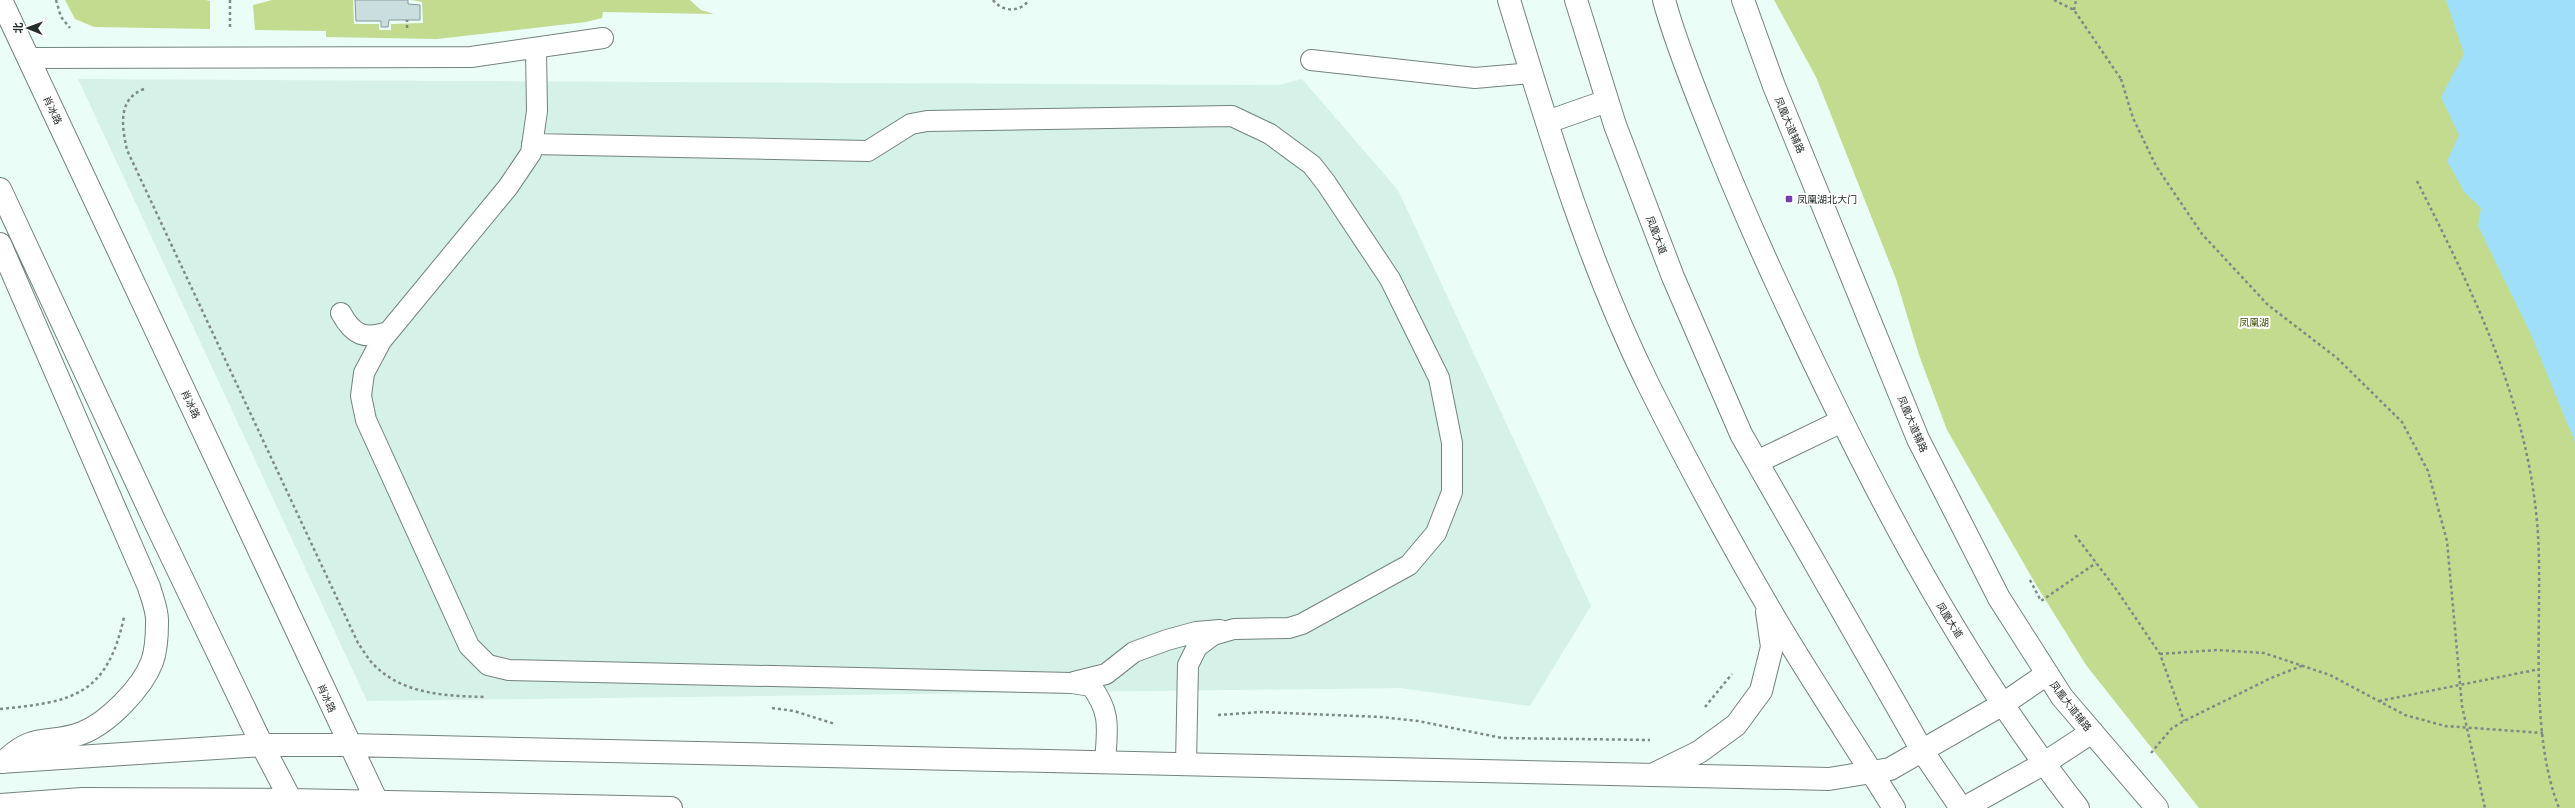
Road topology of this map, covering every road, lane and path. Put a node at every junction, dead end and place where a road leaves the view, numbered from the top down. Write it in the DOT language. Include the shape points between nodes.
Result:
graph roads {
  1 [pos="1,0"];
  2 [pos="230,0"];
  3 [pos="993,0"];
  4 [pos="1029,0"];
  5 [pos="1509,0"];
  6 [pos="1576,0"];
  7 [pos="1664,0"];
  8 [pos="1743,0"];
  9 [pos="2054,0"];
  10 [pos="2076,0"];
  11 [pos="2074,10"];
  12 [pos="230,30"];
  13 [pos="603,38"];
  14 [pos="536,49"];
  15 [pos="29,58"];
  16 [pos="1311,60"];
  17 [pos="1532,73"];
  18 [pos="152,86"];
  19 [pos="1607,101"];
  20 [pos="1546,122"];
  21 [pos="532,144"];
  22 [pos="2417,181"];
  23 [pos="0,189"];
  24 [pos="0,244"];
  25 [pos="341,313"];
  26 [pos="388,332"];
  27 [pos="1842,421"];
  28 [pos="1757,462"];
  29 [pos="2075,535"];
  30 [pos="2096,563"];
  31 [pos="2030,580"];
  32 [pos="1765,601"];
  33 [pos="125,613"];
  34 [pos="1234,628"];
  35 [pos="2160,654"];
  36 [pos="2305,665"];
  37 [pos="2540,669"];
  38 [pos="1734,672"];
  39 [pos="2047,674"];
  40 [pos="1072,683"];
  41 [pos="494,697"];
  42 [pos="2379,701"];
  43 [pos="2003,704"];
  44 [pos="766,707"];
  45 [pos="0,709"];
  46 [pos="1700,711"];
  47 [pos="1218,715"];
  48 [pos="2184,721"];
  49 [pos="837,724"];
  50 [pos="2092,732"];
  51 [pos="2543,733"];
  52 [pos="1656,738"];
  53 [pos="262,745"];
  54 [pos="348,745"];
  55 [pos="1923,752"];
  56 [pos="2149,755"];
  57 [pos="2,762"];
  58 [pos="1105,762"];
  59 [pos="1186,764"];
  60 [pos="2043,764"];
  61 [pos="1872,772"];
  62 [pos="1652,775"];
  63 [pos="0,804"];
  64 [pos="293,804"];
  65 [pos="378,805"];
  66 [pos="671,808"];
  67 [pos="1894,808"];
  68 [pos="1963,808"];
  69 [pos="2078,808"];
  70 [pos="2157,808"];
  71 [pos="2485,808"];
  72 [pos="2559,808"];
  1 -- 15 [label="street, 肖冰路"];
  2 -- 12 [label="path"];
  3 -- 4 [label="path" via="1006,9 1014,10"];
  5 -- 17 [label="street"];
  6 -- 19 [label="street, 凤凰大道"];
  7 -- 27 [label="street, 凤凰大道" via="1673,34 1737,197"];
  8 -- 39 [label="street, 凤凰大道辅路" via="1774,86 1918,439 1999,598"];
  9 -- 11 [label="path"];
  10 -- 11 [label="path"];
  11 -- 71 [label="path, bridge" via="2121,79 2133,118 2156,166 2202,234 2268,305 2337,358 2402,422 2428,472 2447,542 2462,706"];
  13 -- 14 [label="lane"];
  14 -- 15 [label="lane" via="471,57"];
  14 -- 21 [label="lane" via="537,111"];
  15 -- 54 [label="street, 肖冰路" via="278,589"];
  16 -- 17 [label="lane" via="1475,78"];
  17 -- 20 [label="street"];
  18 -- 41 [label="path" via="138,91 124,106 122,128 127,150 358,643 374,665 398,683 439,696"];
  19 -- 20 [label="street"];
  19 -- 28 [label="street, 凤凰大道" via="1673,277 1741,434"];
  20 -- 32 [label="street" via="1598,267 1648,384 1724,530"];
  21 -- 26 [label="lane" via="531,153 508,187"];
  21 -- 34 [label="lane" via="868,151 911,124 927,120 1232,116 1270,134 1312,165 1390,279 1440,378 1452,443 1452,492 1436,533 1409,565 1302,624 1289,628"];
  22 -- 37 [label="path" via="2470,285 2502,366 2528,450 2538,534"];
  23 -- 53 [label="street"];
  24 -- 57 [label="street" via="149,587 158,621 152,661 140,683 114,713 82,733 28,743"];
  25 -- 26 [label="lane" via="348,327 361,335 377,336"];
  26 -- 40 [label="lane" via="364,373 361,396 366,420 469,646 488,665 509,670"];
  27 -- 28 [label="street"];
  27 -- 43 [label="street, 凤凰大道" via="1862,464 1938,601"];
  28 -- 55 [label="street, 凤凰大道"];
  29 -- 30 [label="path"];
  30 -- 31 [label="path" via="2041,601"];
  30 -- 35 [label="path"];
  32 -- 61 [label="street"];
  32 -- 62 [label="street" via="1772,647 1761,691 1736,725 1699,752"];
  33 -- 45 [label="path" via="111,655 98,678 82,692 49,704"];
  34 -- 40 [label="lane" via="1196,632 1167,640 1134,652 1106,674"];
  34 -- 59 [label="lane" via="1213,635 1197,647 1188,665"];
  35 -- 36 [label="path" via="2217,650 2264,653"];
  35 -- 48 [label="path"];
  36 -- 42 [label="path"];
  36 -- 48 [label="path" via="2271,678"];
  37 -- 42 [label="path"];
  37 -- 51 [label="path"];
  38 -- 46 [label="path"];
  39 -- 43 [label="street"];
  39 -- 50 [label="street, 凤凰大道辅路" via="2062,697"];
  40 -- 58 [label="lane" via="1092,686 1102,700 1108,720"];
  42 -- 51 [label="path" via="2405,716 2445,726"];
  43 -- 55 [label="street"];
  43 -- 60 [label="street, 凤凰大道"];
  44 -- 49 [label="path" via="794,711"];
  47 -- 52 [label="path" via="1262,712 1381,717 1418,721 1502,738"];
  48 -- 56 [label="path" via="2172,728"];
  50 -- 60 [label="street"];
  50 -- 70 [label="street, 凤凰大道辅路"];
  51 -- 72 [label="path" via="2549,773"];
  53 -- 54 [label="street"];
  53 -- 57 [label="street"];
  53 -- 64 [label="street"];
  54 -- 58 [label="street"];
  54 -- 65 [label="street, 肖冰路"];
  55 -- 61 [label="street" via="1890,769"];
  55 -- 68 [label="street, 凤凰大道"];
  58 -- 59 [label="street"];
  59 -- 62 [label="street"];
  60 -- 68 [label="street"];
  60 -- 69 [label="street, 凤凰大道"];
  61 -- 62 [label="street" via="1829,779"];
  61 -- 67 [label="street"];
  63 -- 64 [label="street" via="82,798"];
  64 -- 65 [label="street"];
  65 -- 66 [label="street"];
}
